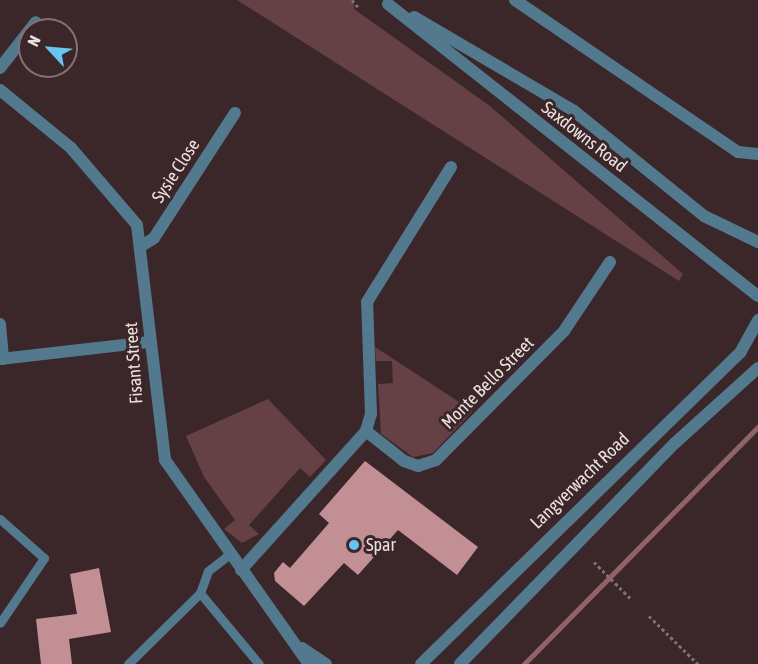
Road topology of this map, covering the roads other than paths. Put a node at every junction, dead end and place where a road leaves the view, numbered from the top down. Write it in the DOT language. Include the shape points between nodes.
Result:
graph roads {
  1 [pos="515,0"];
  2 [pos="385,2"];
  3 [pos="18,45"];
  4 [pos="0,68"];
  5 [pos="0,90"];
  6 [pos="235,113"];
  7 [pos="758,154"];
  8 [pos="451,167"];
  9 [pos="758,242"];
  10 [pos="143,245"];
  11 [pos="610,262"];
  12 [pos="758,296"];
  13 [pos="758,320"];
  14 [pos="0,324"];
  15 [pos="150,342"];
  16 [pos="1,359"];
  17 [pos="758,369"];
  18 [pos="366,431"];
  19 [pos="0,519"];
  20 [pos="230,554"];
  21 [pos="241,570"];
  22 [pos="200,593"];
  23 [pos="0,623"];
  24 [pos="301,648"];
  25 [pos="128,664"];
  26 [pos="259,664"];
  27 [pos="309,664"];
  28 [pos="326,664"];
  29 [pos="421,664"];
  30 [pos="460,664"];
  1 -- 7 [label="street" via="738,152"];
  2 -- 9 [label="street, Saxdowns Road" via="574,111 704,216"];
  2 -- 12 [label="street, Saxdowns Road"];
  3 -- 4 [label="street"];
  5 -- 10 [label="street, Fisant Street" via="81,158 132,215"];
  6 -- 10 [label="street, Sysie Close" via="154,238"];
  8 -- 18 [label="street" via="367,302 371,414"];
  10 -- 15 [label="street, Fisant Street"];
  11 -- 18 [label="street, Monte Bello Street" via="564,331 436,460 418,466 404,461"];
  13 -- 29 [label="street, Langverwacht Road" via="734,358"];
  14 -- 16 [label="street"];
  15 -- 16 [label="street"];
  15 -- 20 [label="street, Fisant Street" via="165,460"];
  17 -- 30 [label="street" via="659,458"];
  18 -- 21 [label="street"];
  19 -- 23 [label="lane" via="44,558"];
  20 -- 21 [label="street, Fisant Street"];
  20 -- 22 [label="lane" via="208,571"];
  21 -- 24 [label="street, Fisant Street"];
  22 -- 25 [label="lane"];
  22 -- 26 [label="lane"];
  24 -- 27 [label="street, Fisant Street"];
  24 -- 28 [label="street, Fisant Street"];
}
